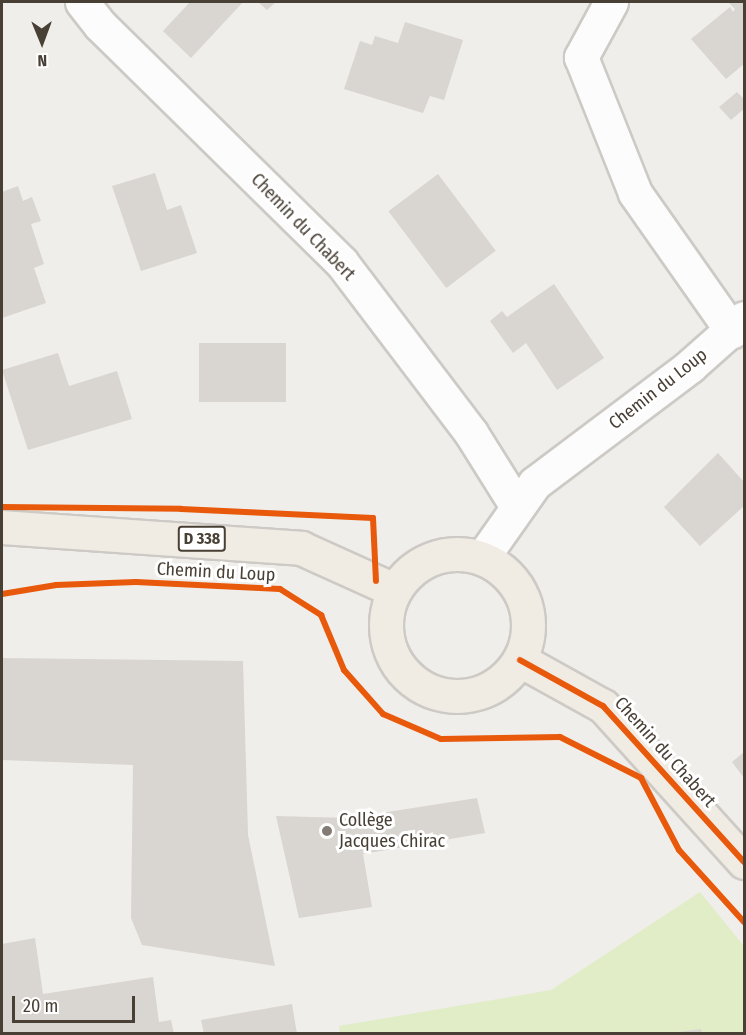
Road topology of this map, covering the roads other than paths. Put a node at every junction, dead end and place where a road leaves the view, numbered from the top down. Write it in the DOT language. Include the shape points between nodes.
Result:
graph roads {
  1 [pos="82,2"];
  2 [pos="611,2"];
  3 [pos="738,325"];
  4 [pos="516,505"];
  5 [pos="2,527"];
  6 [pos="482,558"];
  7 [pos="394,590"];
  8 [pos="520,660"];
  9 [pos="744,862"];
  1 -- 4 [label="street, Chemin du Chabert" via="100,25 342,263 471,433"];
  2 -- 3 [label="street" via="581,57 634,193"];
  3 -- 4 [label="street, Chemin du Loup" via="534,483"];
  4 -- 6 [label="street, Chemin du Loup"];
  5 -- 7 [label="main road, Chemin du Loup / D 338" via="301,548"];
  6 -- 7 [label="main road" via="456,553 435,556 414,567"];
  6 -- 8 [label="main road" via="508,575 522,596 528,630"];
  7 -- 8 [label="main road" via="385,631 391,656 409,679 431,692 459,697 475,695 507,676"];
  8 -- 9 [label="main road, Chemin du Chabert" via="603,706"];
}
